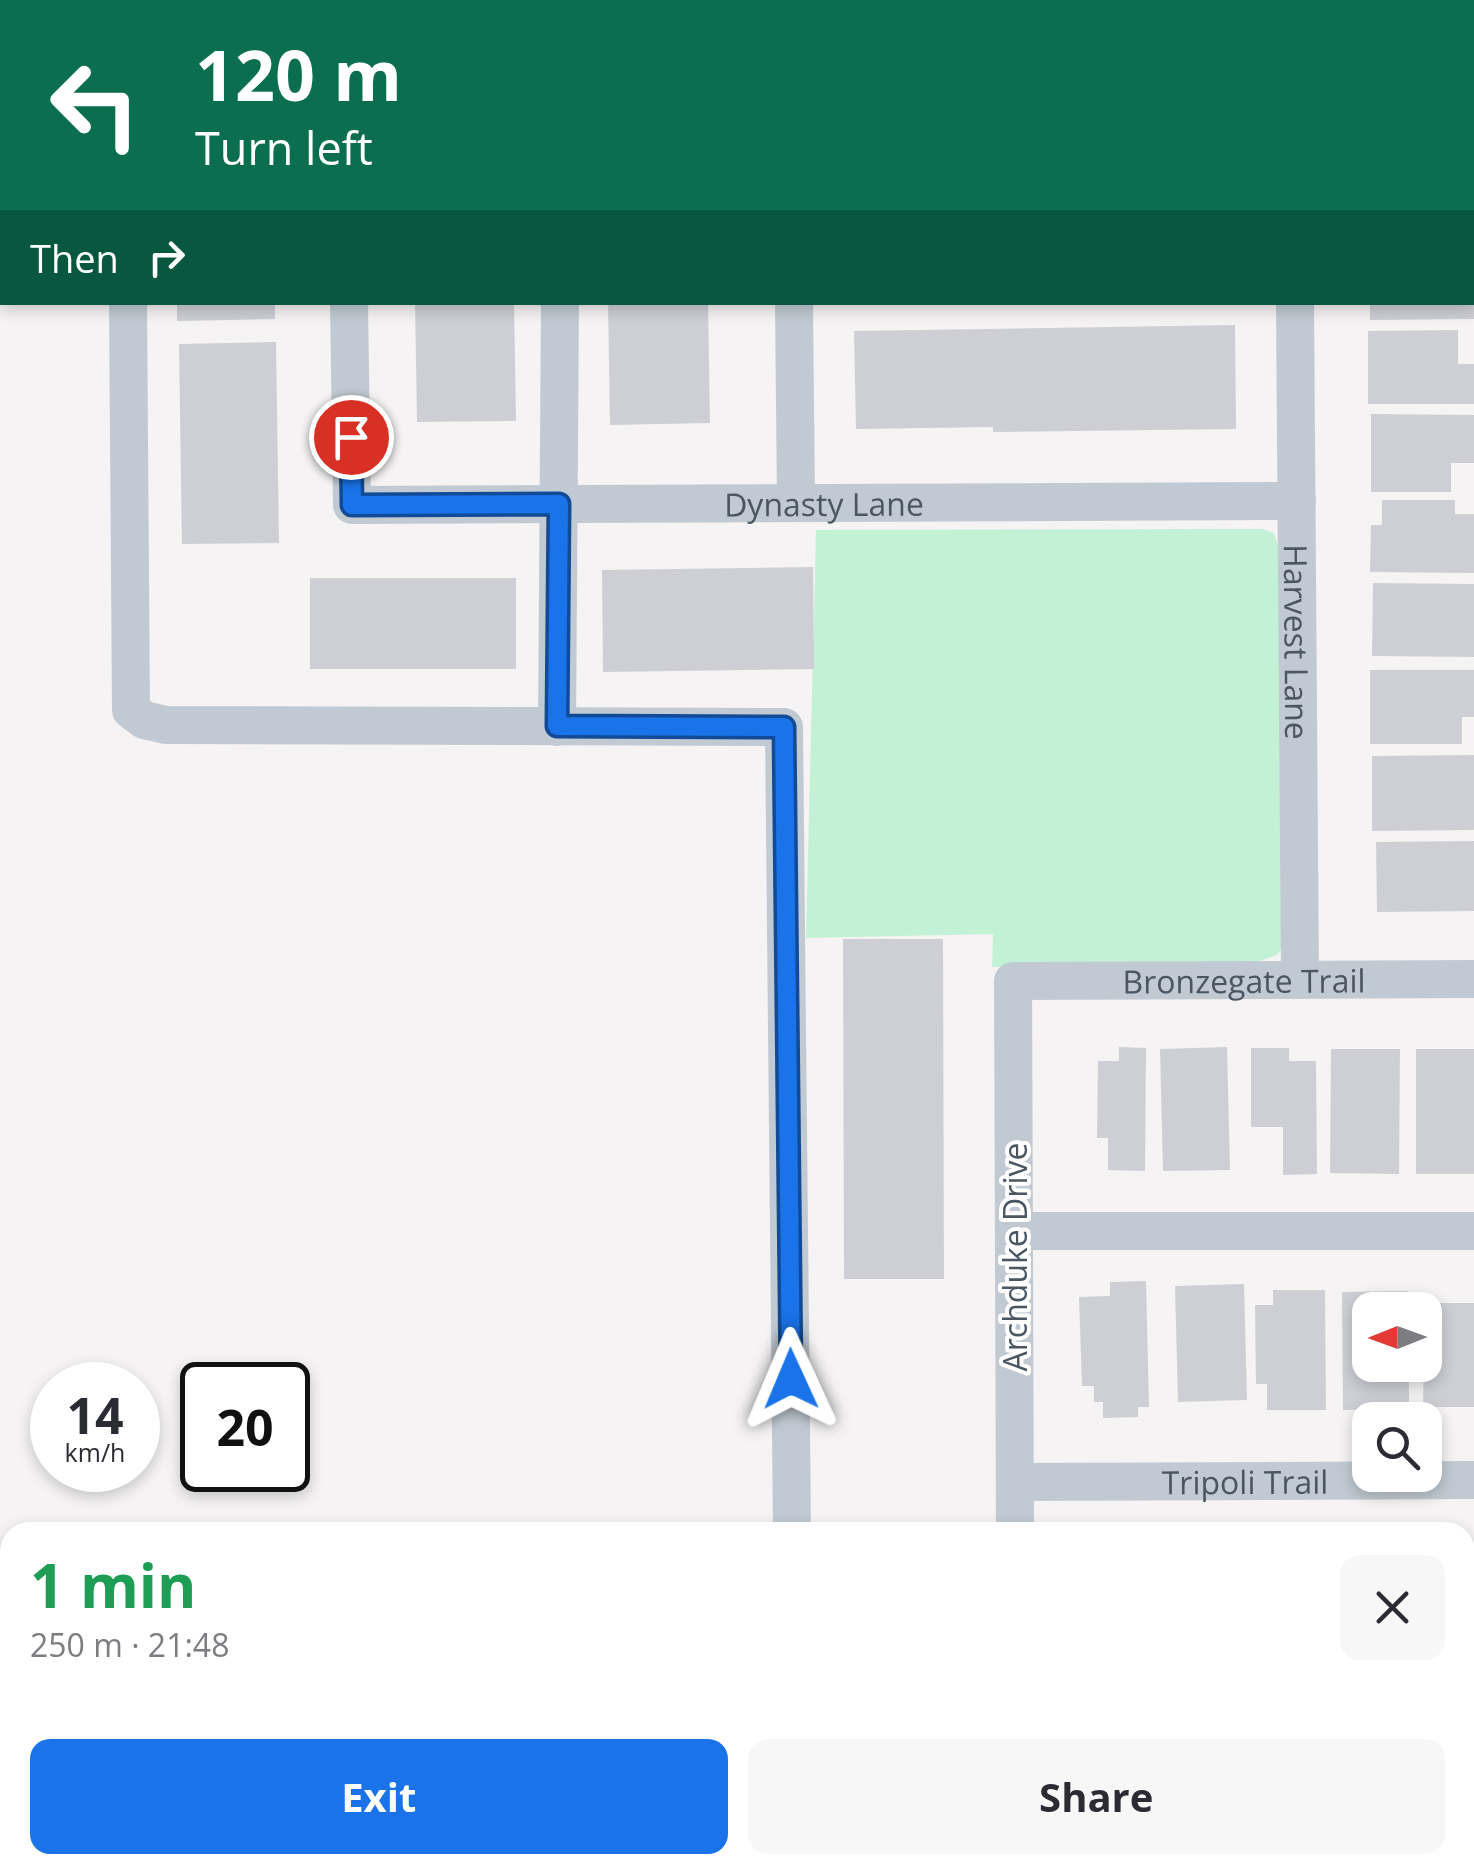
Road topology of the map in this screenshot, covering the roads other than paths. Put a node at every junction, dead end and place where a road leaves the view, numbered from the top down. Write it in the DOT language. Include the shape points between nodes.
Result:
graph roads {
  1 [pos="128,305"];
  2 [pos="349,305"];
  3 [pos="560,305"];
  4 [pos="794,305"];
  5 [pos="1296,305"];
  6 [pos="1297,501"];
  7 [pos="796,503"];
  8 [pos="559,504"];
  9 [pos="557,726"];
  10 [pos="1474,979"];
  11 [pos="1013,980"];
  12 [pos="1300,980"];
  13 [pos="1474,1230"];
  14 [pos="1014,1231"];
  15 [pos="1474,1480"];
  16 [pos="1015,1482"];
  17 [pos="792,1522"];
  18 [pos="1016,1522"];
  1 -- 9 [label="street" via="131,710 166,725"];
  2 -- 8 [label="street, Dynasty Lane" via="352,505"];
  3 -- 8 [label="street"];
  4 -- 7 [label="street"];
  5 -- 6 [label="street, Harvest Lane"];
  6 -- 7 [label="street, Dynasty Lane"];
  6 -- 12 [label="street, Harvest Lane"];
  7 -- 8 [label="street, Dynasty Lane"];
  8 -- 9 [label="street"];
  9 -- 17 [label="street" via="784,727"];
  10 -- 12 [label="street, Bronzegate Trail"];
  11 -- 12 [label="street, Bronzegate Trail"];
  11 -- 14 [label="street, Archduke Drive"];
  13 -- 14 [label="street"];
  14 -- 16 [label="street, Archduke Drive"];
  15 -- 16 [label="street, Tripoli Trail"];
  16 -- 18 [label="street, Archduke Drive"];
}
